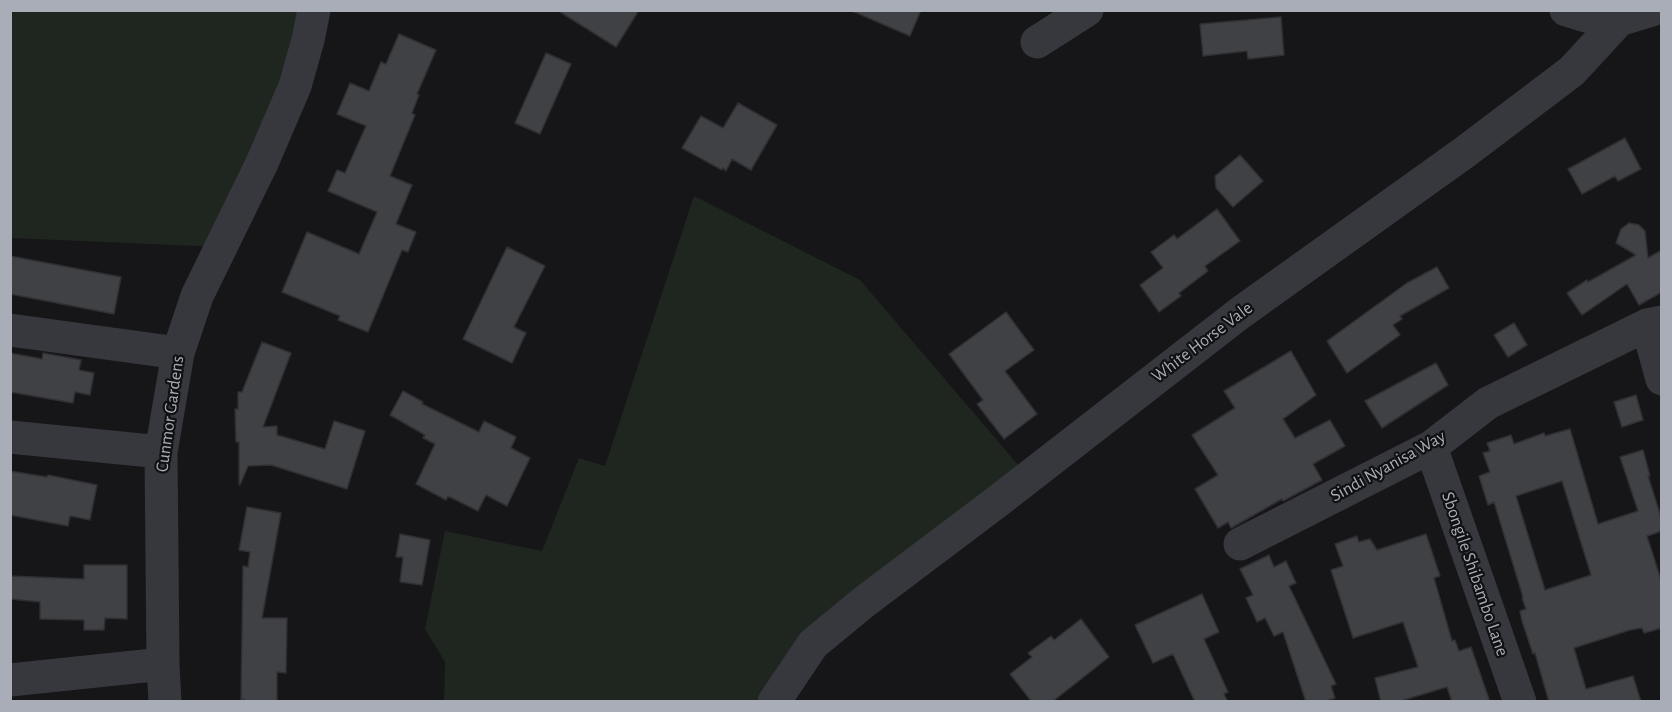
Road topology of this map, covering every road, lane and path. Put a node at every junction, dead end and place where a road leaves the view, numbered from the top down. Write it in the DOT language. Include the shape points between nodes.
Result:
graph roads {
  1 [pos="314,10"];
  2 [pos="1087,10"];
  3 [pos="1566,10"];
  4 [pos="1652,10"];
  5 [pos="1619,20"];
  6 [pos="1038,42"];
  7 [pos="1654,323"];
  8 [pos="10,330"];
  9 [pos="178,353"];
  10 [pos="1662,378"];
  11 [pos="10,437"];
  12 [pos="1431,447"];
  13 [pos="161,452"];
  14 [pos="1240,544"];
  15 [pos="163,664"];
  16 [pos="10,680"];
  17 [pos="165,702"];
  18 [pos="774,702"];
  19 [pos="1520,702"];
  1 -- 9 [label="street, Cunmor Gardens" via="295,86 197,296"];
  2 -- 6 [label="street"];
  3 -- 5 [label="street"];
  4 -- 5 [label="street"];
  5 -- 18 [label="street, White Horse Vale" via="1572,71 1240,312 864,602 813,644"];
  7 -- 10 [label="street"];
  7 -- 12 [label="street, Sindi Nyanisa Way" via="1488,403"];
  8 -- 9 [label="street"];
  9 -- 13 [label="street, Cunmor Gardens"];
  11 -- 13 [label="street"];
  12 -- 14 [label="street, Sindi Nyanisa Way"];
  12 -- 19 [label="street, Sbongile Shibambo Lane"];
  13 -- 15 [label="street, Cunmor Gardens"];
  15 -- 16 [label="street"];
  15 -- 17 [label="street, Cunmor Gardens"];
}
